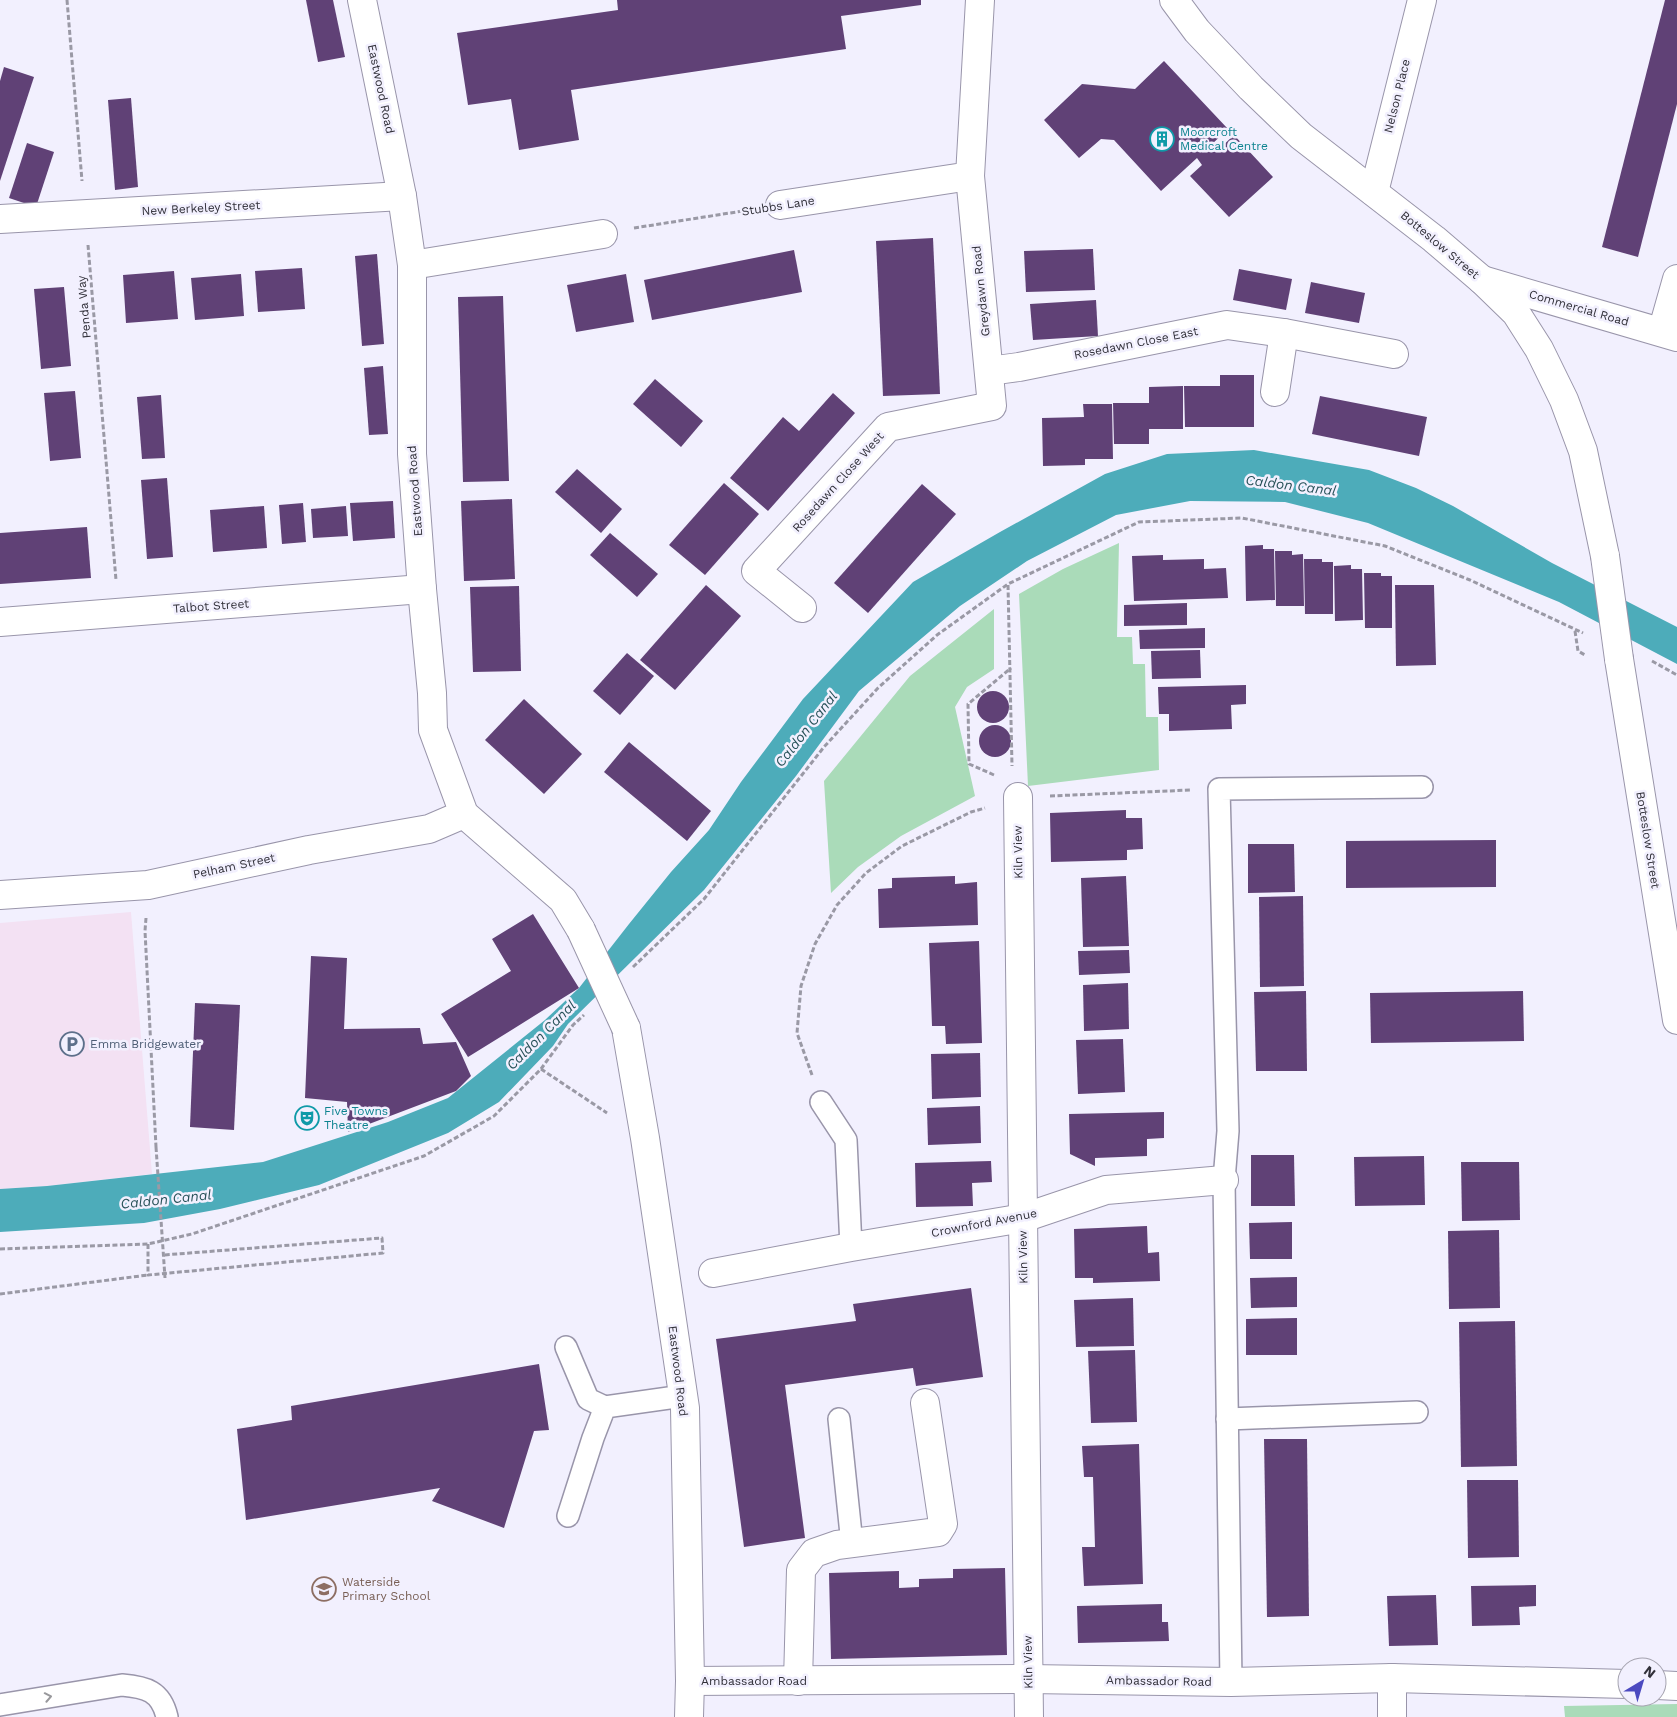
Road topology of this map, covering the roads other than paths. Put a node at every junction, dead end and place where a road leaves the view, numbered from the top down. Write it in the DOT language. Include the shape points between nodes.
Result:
graph roads {
  1 [pos="362,0"];
  2 [pos="980,0"];
  3 [pos="1174,0"];
  4 [pos="1422,0"];
  5 [pos="970,176"];
  6 [pos="1374,192"];
  7 [pos="402,196"];
  8 [pos="780,205"];
  9 [pos="0,219"];
  10 [pos="604,234"];
  11 [pos="412,265"];
  12 [pos="1677,279"];
  13 [pos="1482,280"];
  14 [pos="1284,333"];
  15 [pos="1670,335"];
  16 [pos="1394,354"];
  17 [pos="989,371"];
  18 [pos="1275,392"];
  19 [pos="992,406"];
  20 [pos="422,590"];
  21 [pos="802,608"];
  22 [pos="0,622"];
  23 [pos="1422,787"];
  24 [pos="1015,791"];
  25 [pos="464,814"];
  26 [pos="0,895"];
  27 [pos="1677,1020"];
  28 [pos="821,1102"];
  29 [pos="1224,1180"];
  30 [pos="1023,1218"];
  31 [pos="851,1247"];
  32 [pos="713,1273"];
  33 [pos="566,1347"];
  34 [pos="683,1396"];
  35 [pos="925,1403"];
  36 [pos="605,1407"];
  37 [pos="1417,1412"];
  38 [pos="839,1418"];
  39 [pos="1227,1419"];
  40 [pos="568,1516"];
  41 [pos="852,1544"];
  42 [pos="1392,1678"];
  43 [pos="1028,1679"];
  44 [pos="690,1681"];
  45 [pos="798,1681"];
  46 [pos="1231,1682"];
  47 [pos="1617,1684"];
  48 [pos="0,1705"];
  49 [pos="167,1717"];
  50 [pos="688,1717"];
  51 [pos="1029,1717"];
  52 [pos="1392,1717"];
  1 -- 7 [label="street, Eastwood Road"];
  2 -- 5 [label="street"];
  3 -- 6 [label="street, Botteslow Street" via="1197,31 1300,136"];
  4 -- 6 [label="street, Nelson Place"];
  5 -- 8 [label="street, Stubbs Lane"];
  5 -- 17 [label="street, Greydawn Road"];
  6 -- 13 [label="street, Botteslow Street"];
  7 -- 9 [label="street, New Berkeley Street"];
  7 -- 11 [label="street, Eastwood Road"];
  10 -- 11 [label="street"];
  11 -- 20 [label="street, Eastwood Road" via="412,454"];
  12 -- 15 [label="street"];
  13 -- 15 [label="street, Commercial Road"];
  13 -- 27 [label="street, Botteslow Street, bridge" via="1516,314 1539,349 1564,400 1583,451 1605,556"];
  14 -- 16 [label="street, Rosedawn Close East"];
  14 -- 17 [label="street, Rosedawn Close East" via="1227,325"];
  14 -- 18 [label="street"];
  17 -- 19 [label="street, Greydawn Road"];
  19 -- 21 [label="street, Rosedawn Close West" via="888,427 756,571"];
  20 -- 22 [label="street, Talbot Street"];
  20 -- 25 [label="street, Eastwood Road" via="433,730"];
  23 -- 29 [label="lane" via="1219,789 1228,1130"];
  24 -- 30 [label="street, Kiln View"];
  25 -- 26 [label="street, Pelham Street" via="429,829 309,850 148,885"];
  25 -- 34 [label="street, Eastwood Road, bridge" via="563,900 581,930 626,1028"];
  28 -- 31 [label="lane" via="846,1140"];
  29 -- 30 [label="street, Crownford Avenue" via="1106,1190"];
  29 -- 39 [label="lane"];
  30 -- 31 [label="street, Crownford Avenue"];
  30 -- 43 [label="street, Kiln View"];
  31 -- 32 [label="street, Crownford Avenue"];
  33 -- 36 [label="lane" via="588,1399"];
  34 -- 36 [label="lane"];
  34 -- 44 [label="street, Eastwood Road"];
  35 -- 41 [label="street" via="943,1524 938,1532"];
  36 -- 40 [label="lane"];
  37 -- 39 [label="lane"];
  38 -- 41 [label="lane"];
  39 -- 46 [label="lane"];
  41 -- 45 [label="street" via="814,1553 801,1570"];
  42 -- 46 [label="street, Ambassador Road"];
  42 -- 47 [label="street, Ambassador Road"];
  42 -- 52 [label="street"];
  43 -- 45 [label="street, Ambassador Road"];
  43 -- 46 [label="street, Ambassador Road"];
  43 -- 51 [label="street, Kiln View"];
  44 -- 45 [label="street, Ambassador Road"];
  44 -- 50 [label="street, Eastwood Road"];
  48 -- 49 [label="lane, one-way" via="122,1685 141,1686 164,1704"];
}
